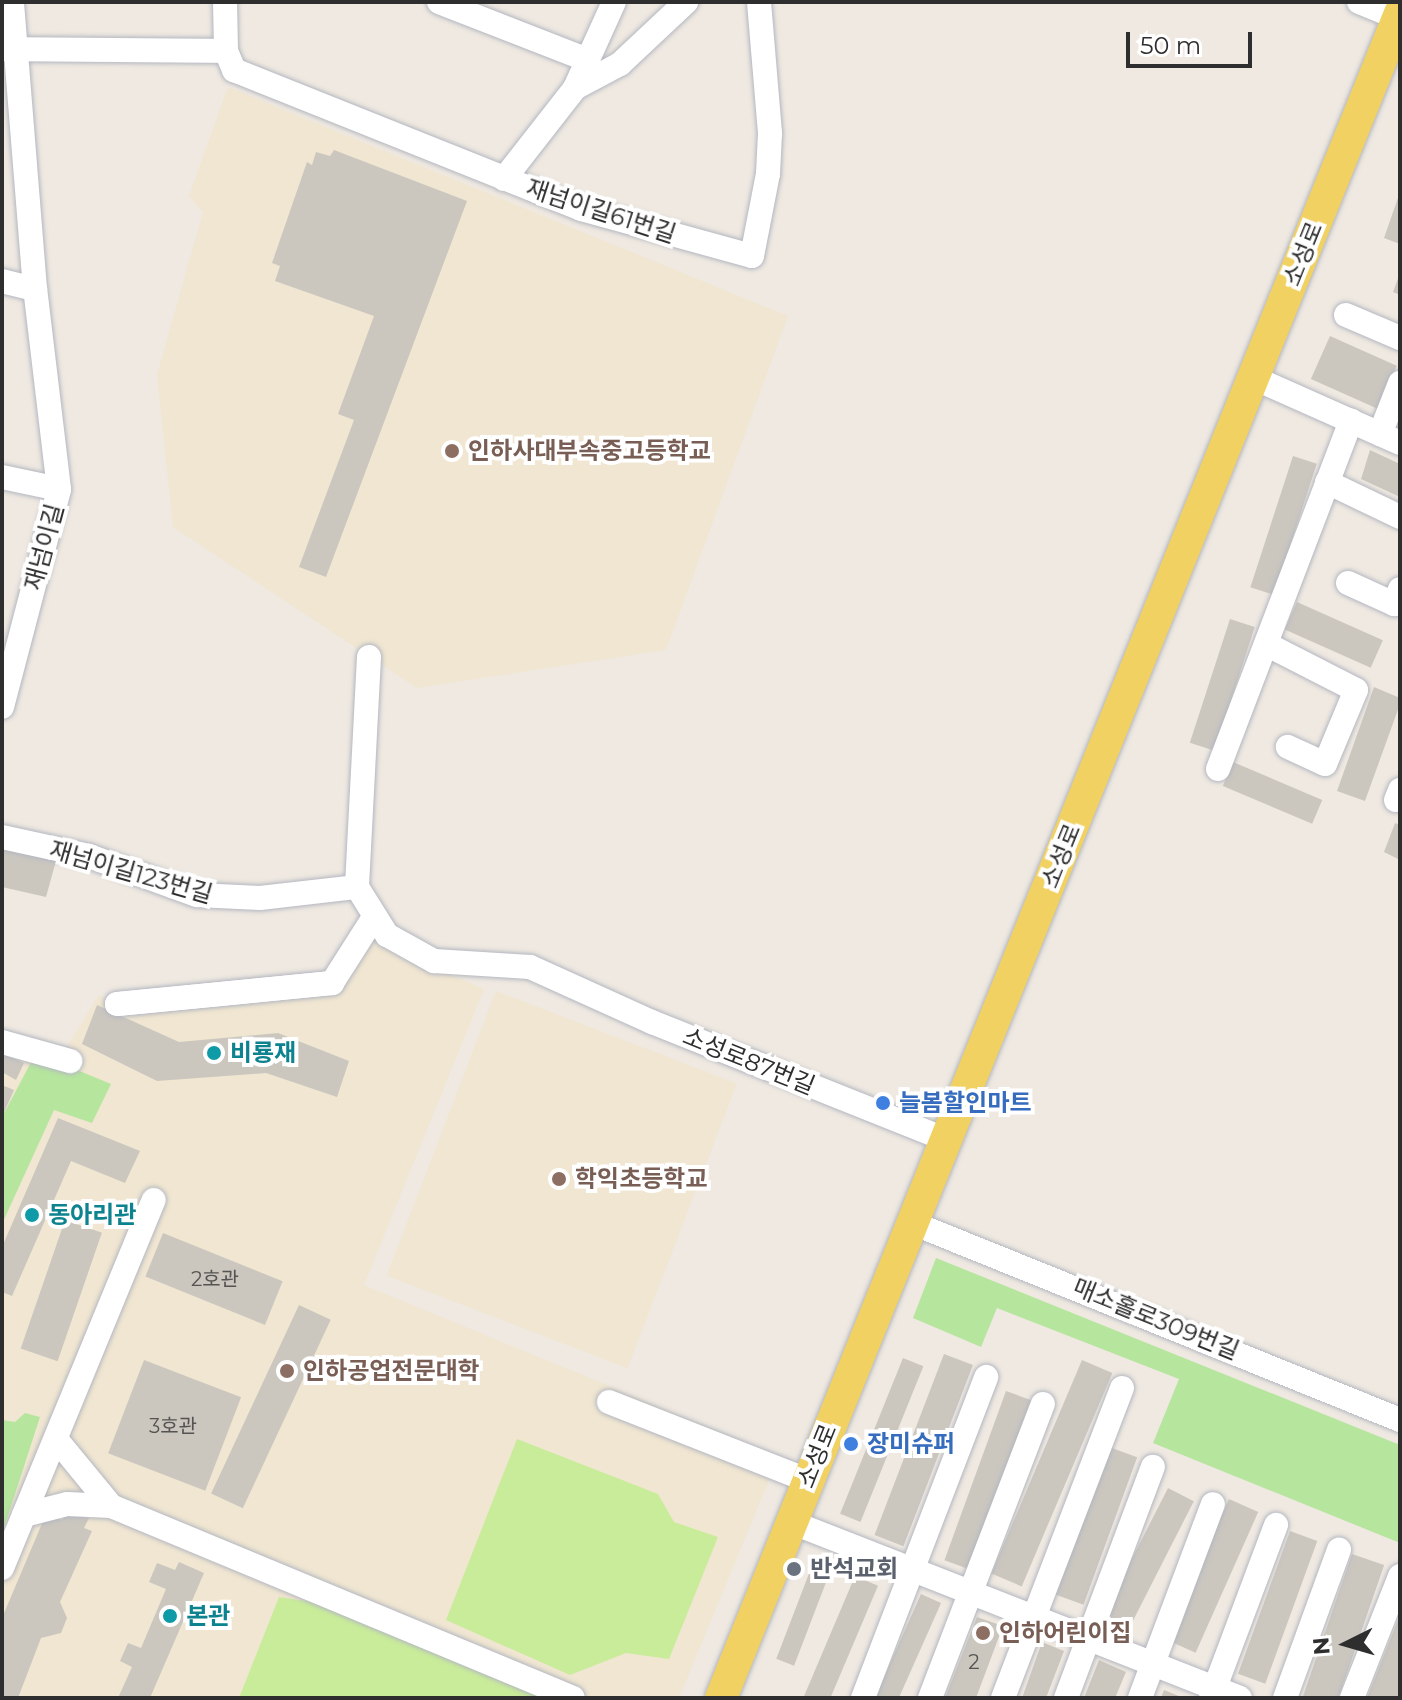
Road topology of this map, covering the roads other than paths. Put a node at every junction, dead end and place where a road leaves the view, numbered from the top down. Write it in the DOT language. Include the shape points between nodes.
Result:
graph roads {
  1 [pos="12,2"];
  2 [pos="225,2"];
  3 [pos="439,2"];
  4 [pos="614,2"];
  5 [pos="686,2"];
  6 [pos="759,2"];
  7 [pos="1359,2"];
  8 [pos="1397,26"];
  9 [pos="8,49"];
  10 [pos="226,51"];
  11 [pos="588,60"];
  12 [pos="575,88"];
  13 [pos="504,179"];
  14 [pos="2,281"];
  15 [pos="35,289"];
  16 [pos="1346,315"];
  17 [pos="1400,338"];
  18 [pos="1254,378"];
  19 [pos="1400,383"];
  20 [pos="1351,421"];
  21 [pos="1390,439"];
  22 [pos="2,477"];
  23 [pos="1327,482"];
  24 [pos="59,489"];
  25 [pos="1400,517"];
  26 [pos="1348,583"];
  27 [pos="1400,589"];
  28 [pos="1266,644"];
  29 [pos="369,657"];
  30 [pos="2,707"];
  31 [pos="1288,747"];
  32 [pos="1218,769"];
  33 [pos="2,837"];
  34 [pos="357,887"];
  35 [pos="374,917"];
  36 [pos="332,983"];
  37 [pos="2,1042"];
  38 [pos="70,1061"];
  39 [pos="944,1139"];
  40 [pos="154,1200"];
  41 [pos="910,1222"];
  42 [pos="986,1377"];
  43 [pos="1122,1388"];
  44 [pos="609,1402"];
  45 [pos="1043,1404"];
  46 [pos="1400,1420"];
  47 [pos="56,1439"];
  48 [pos="1153,1467"];
  49 [pos="807,1480"];
  50 [pos="1213,1504"];
  51 [pos="111,1506"];
  52 [pos="24,1515"];
  53 [pos="791,1522"];
  54 [pos="1276,1525"];
  55 [pos="1339,1550"];
  56 [pos="2,1568"];
  57 [pos="912,1569"];
  58 [pos="1400,1576"];
  59 [pos="971,1593"];
  60 [pos="1034,1617"];
  61 [pos="1089,1639"];
  62 [pos="1154,1664"];
  63 [pos="1213,1693"];
  64 [pos="573,1698"];
  65 [pos="721,1698"];
  66 [pos="863,1698"];
  67 [pos="930,1698"];
  68 [pos="1003,1698"];
  69 [pos="1066,1698"];
  70 [pos="1140,1698"];
  71 [pos="1240,1698"];
  72 [pos="1285,1698"];
  73 [pos="1352,1698"];
  1 -- 9 [label="street, 재넘이길"];
  2 -- 10 [label="street"];
  3 -- 11 [label="street"];
  4 -- 11 [label="street"];
  5 -- 12 [label="street" via="620,64"];
  6 -- 13 [label="street, 재넘이길61번길" via="770,133 752,256 581,209"];
  7 -- 8 [label="street"];
  8 -- 18 [label="main road, 소성로"];
  9 -- 10 [label="street"];
  9 -- 15 [label="street, 재넘이길"];
  10 -- 13 [label="street, 재넘이길61번길" via="234,70"];
  11 -- 12 [label="street"];
  12 -- 13 [label="street"];
  14 -- 15 [label="street"];
  15 -- 24 [label="street, 재넘이길"];
  16 -- 17 [label="street"];
  18 -- 20 [label="street"];
  18 -- 39 [label="main road, 소성로"];
  19 -- 21 [label="street"];
  20 -- 21 [label="street"];
  20 -- 23 [label="street"];
  22 -- 24 [label="street"];
  23 -- 25 [label="street"];
  23 -- 28 [label="street"];
  24 -- 30 [label="street, 재넘이길"];
  26 -- 27 [label="street" via="1394,604"];
  28 -- 31 [label="street" via="1356,690 1325,764"];
  28 -- 32 [label="street"];
  29 -- 34 [label="street"];
  33 -- 34 [label="street, 재넘이길123번길" via="89,856 197,895 260,898"];
  34 -- 35 [label="street"];
  35 -- 36 [label="street"];
  35 -- 39 [label="street, 소성로87번길" via="397,943 434,961 506,962 557,977 652,1022"];
  36 -- 36 [label="street" via="211,995 117,1004 148,1001"];
  37 -- 38 [label="street"];
  39 -- 41 [label="main road, 소성로"];
  40 -- 47 [label="street"];
  41 -- 46 [label="street, 매소홀로309번길"];
  41 -- 49 [label="main road, 소성로"];
  42 -- 57 [label="street"];
  43 -- 60 [label="street"];
  44 -- 49 [label="street"];
  45 -- 59 [label="street"];
  47 -- 51 [label="street"];
  47 -- 52 [label="street"];
  48 -- 61 [label="street"];
  49 -- 53 [label="main road, 소성로"];
  50 -- 62 [label="street"];
  51 -- 52 [label="street" via="67,1504"];
  51 -- 64 [label="street"];
  52 -- 56 [label="street"];
  53 -- 57 [label="street"];
  53 -- 65 [label="main road, 소성로"];
  54 -- 63 [label="street"];
  55 -- 72 [label="street"];
  57 -- 59 [label="street"];
  57 -- 66 [label="street"];
  58 -- 73 [label="street"];
  59 -- 60 [label="street"];
  59 -- 67 [label="street"];
  60 -- 61 [label="street"];
  60 -- 68 [label="street"];
  61 -- 62 [label="street"];
  61 -- 69 [label="street"];
  62 -- 63 [label="street"];
  62 -- 70 [label="street"];
  63 -- 71 [label="street"];
}
